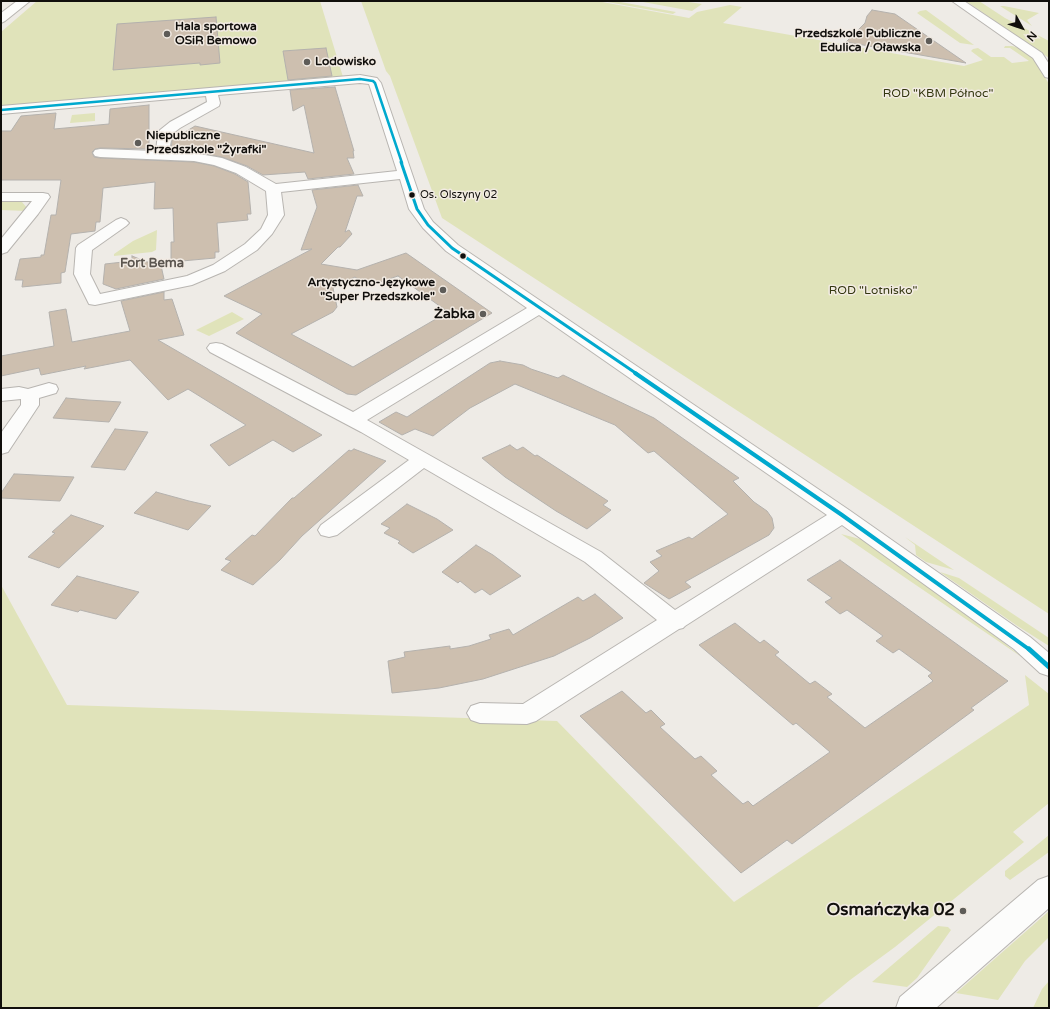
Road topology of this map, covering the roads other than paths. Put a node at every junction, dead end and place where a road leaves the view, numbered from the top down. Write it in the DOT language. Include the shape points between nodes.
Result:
graph roads {
  1 [pos="957,1"];
  2 [pos="19,3"];
  3 [pos="1,19"];
  4 [pos="1049,74"];
  5 [pos="211,92"];
  6 [pos="1,110"];
  7 [pos="100,153"];
  8 [pos="162,155"];
  9 [pos="405,174"];
  10 [pos="273,189"];
  11 [pos="1,197"];
  12 [pos="121,223"];
  13 [pos="1,249"];
  14 [pos="539,308"];
  15 [pos="216,348"];
  16 [pos="49,389"];
  17 [pos="1,395"];
  18 [pos="28,396"];
  19 [pos="354,420"];
  20 [pos="1,448"];
  21 [pos="422,459"];
  22 [pos="842,515"];
  23 [pos="329,530"];
  24 [pos="675,622"];
  25 [pos="1022,643"];
  26 [pos="1049,658"];
  27 [pos="1049,667"];
  28 [pos="480,713"];
  29 [pos="1049,889"];
  30 [pos="912,1008"];
  1 -- 4 [label="street" via="1038,56"];
  2 -- 3 [label="street"];
  5 -- 6 [label="street"];
  5 -- 8 [label="street" via="214,103 165,133"];
  5 -- 9 [label="street" via="369,80 375,83"];
  7 -- 8 [label="street"];
  8 -- 10 [label="street" via="217,161 240,170"];
  9 -- 10 [label="street"];
  9 -- 14 [label="street" via="417,209 428,225 452,248"];
  10 -- 12 [label="street" via="276,215 267,231 251,247 219,268 192,280 95,300 82,274 84,248"];
  11 -- 13 [label="street" via="43,197"];
  14 -- 19 [label="street"];
  14 -- 22 [label="street"];
  15 -- 19 [label="street"];
  16 -- 18 [label="street"];
  17 -- 18 [label="street" via="19,393"];
  18 -- 20 [label="street" via="30,405"];
  19 -- 21 [label="street"];
  21 -- 23 [label="street"];
  21 -- 24 [label="street" via="593,557"];
  22 -- 24 [label="street"];
  22 -- 25 [label="street"];
  24 -- 28 [label="street" via="527,714"];
  25 -- 26 [label="street"];
  25 -- 27 [label="street"];
  29 -- 30 [label="street"];
}
